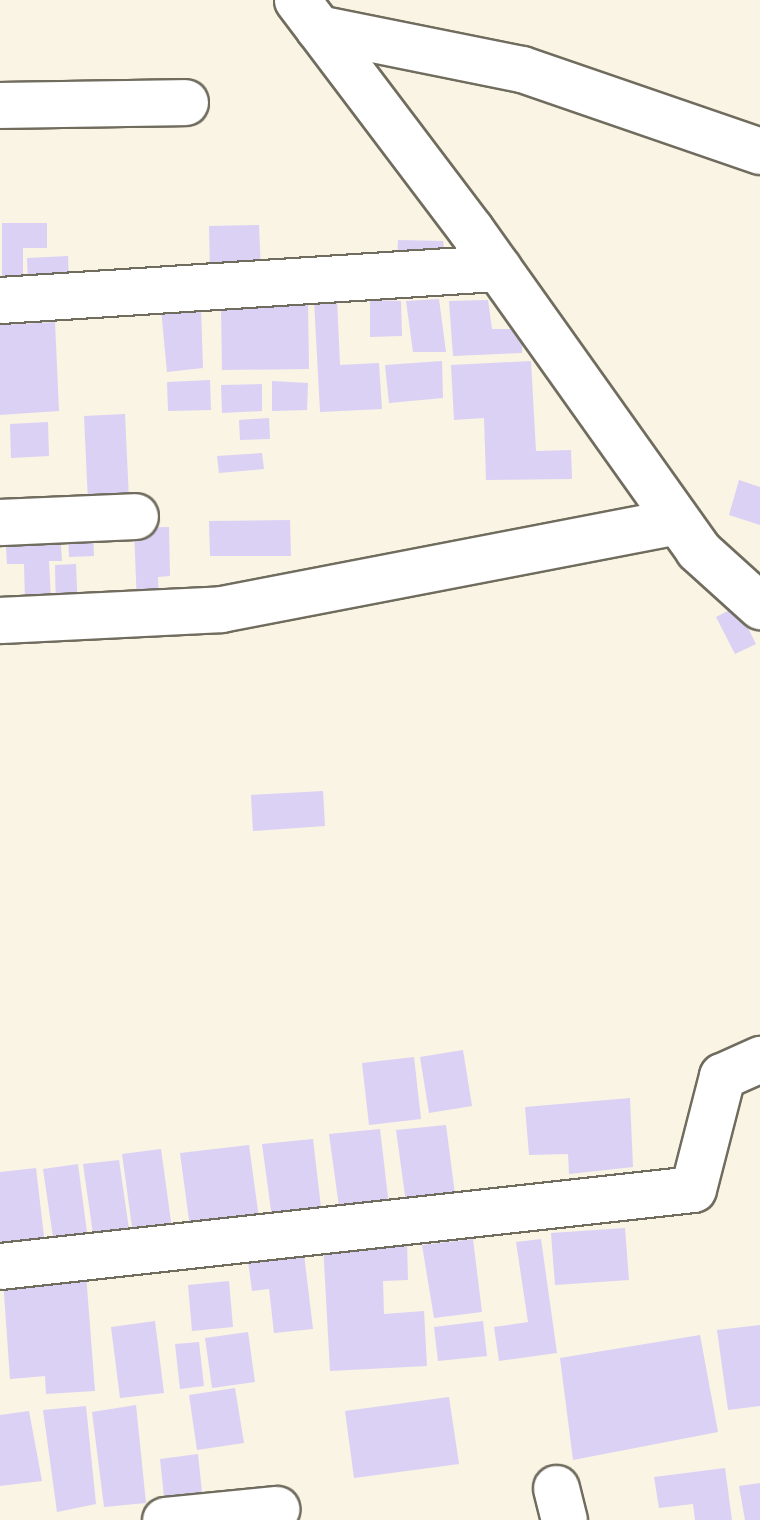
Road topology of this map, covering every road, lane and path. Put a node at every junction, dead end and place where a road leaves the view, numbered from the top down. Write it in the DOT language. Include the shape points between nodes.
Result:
graph roads {
  1 [pos="307,14"];
  2 [pos="185,102"];
  3 [pos="0,105"];
  4 [pos="760,151"];
  5 [pos="498,268"];
  6 [pos="0,300"];
  7 [pos="135,516"];
  8 [pos="0,522"];
  9 [pos="676,522"];
  10 [pos="760,606"];
  11 [pos="0,620"];
  12 [pos="760,1059"];
  13 [pos="0,1266"];
  14 [pos="276,1509"];
  15 [pos="165,1520"];
  1 -- 4 [label="street" via="522,69"];
  1 -- 5 [label="street"];
  2 -- 3 [label="street"];
  5 -- 6 [label="street"];
  5 -- 9 [label="street"];
  7 -- 8 [label="street"];
  9 -- 10 [label="street"];
  9 -- 11 [label="street" via="221,609"];
  12 -- 13 [label="street" via="722,1076 693,1189"];
  14 -- 15 [label="street"];
}
